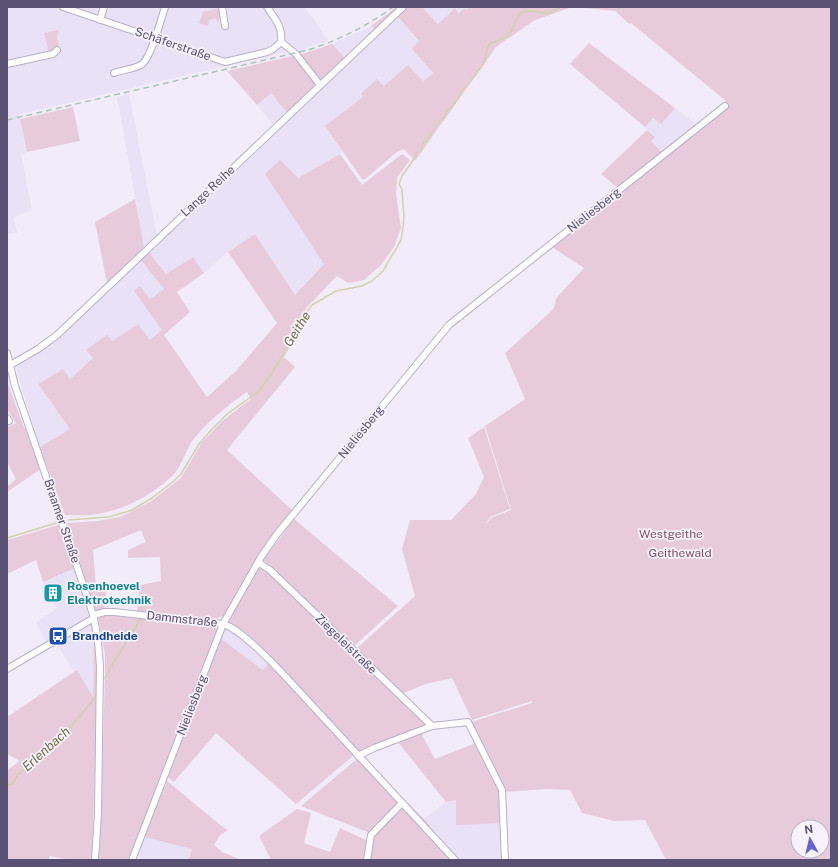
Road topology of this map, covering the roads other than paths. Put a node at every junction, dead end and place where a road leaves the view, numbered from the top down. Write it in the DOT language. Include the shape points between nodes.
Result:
graph roads {
  1 [pos="63,7"];
  2 [pos="104,7"];
  3 [pos="165,7"];
  4 [pos="222,7"];
  5 [pos="267,7"];
  6 [pos="403,7"];
  7 [pos="100,20"];
  8 [pos="225,26"];
  9 [pos="155,38"];
  10 [pos="281,42"];
  11 [pos="57,50"];
  12 [pos="7,64"];
  13 [pos="114,73"];
  14 [pos="320,85"];
  15 [pos="725,106"];
  16 [pos="7,353"];
  17 [pos="8,366"];
  18 [pos="259,563"];
  19 [pos="93,617"];
  20 [pos="223,624"];
  21 [pos="7,669"];
  22 [pos="432,726"];
  23 [pos="358,756"];
  24 [pos="402,804"];
  25 [pos="95,860"];
  26 [pos="132,860"];
  27 [pos="367,860"];
  28 [pos="455,860"];
  29 [pos="505,860"];
  1 -- 7 [label="street, Schäferstraße"];
  2 -- 7 [label="street"];
  3 -- 9 [label="street"];
  4 -- 8 [label="street"];
  5 -- 10 [label="street" via="280,27"];
  6 -- 14 [label="street, Lange Reihe"];
  7 -- 9 [label="street, Schäferstraße"];
  9 -- 10 [label="street, Schäferstraße" via="225,62 267,52"];
  9 -- 13 [label="street" via="145,62"];
  10 -- 14 [label="street" via="296,54"];
  11 -- 12 [label="street" via="53,54"];
  14 -- 17 [label="street, Lange Reihe" via="57,335"];
  15 -- 18 [label="street, Nieliesberg" via="449,325 276,534"];
  16 -- 17 [label="street, Braamer Straße"];
  17 -- 19 [label="street, Braamer Straße"];
  18 -- 20 [label="street, Nieliesberg"];
  18 -- 22 [label="street, Ziegeleistraße" via="270,570"];
  19 -- 20 [label="street, Dammstraße" via="105,612 114,612"];
  19 -- 21 [label="street"];
  19 -- 25 [label="street, Braamer Straße" via="100,666"];
  20 -- 23 [label="street" via="234,628 267,658"];
  20 -- 26 [label="street, Nieliesberg"];
  22 -- 23 [label="street"];
  22 -- 29 [label="street" via="468,722 502,790"];
  23 -- 24 [label="street"];
  24 -- 27 [label="street" via="371,835"];
  24 -- 28 [label="street"];
}
